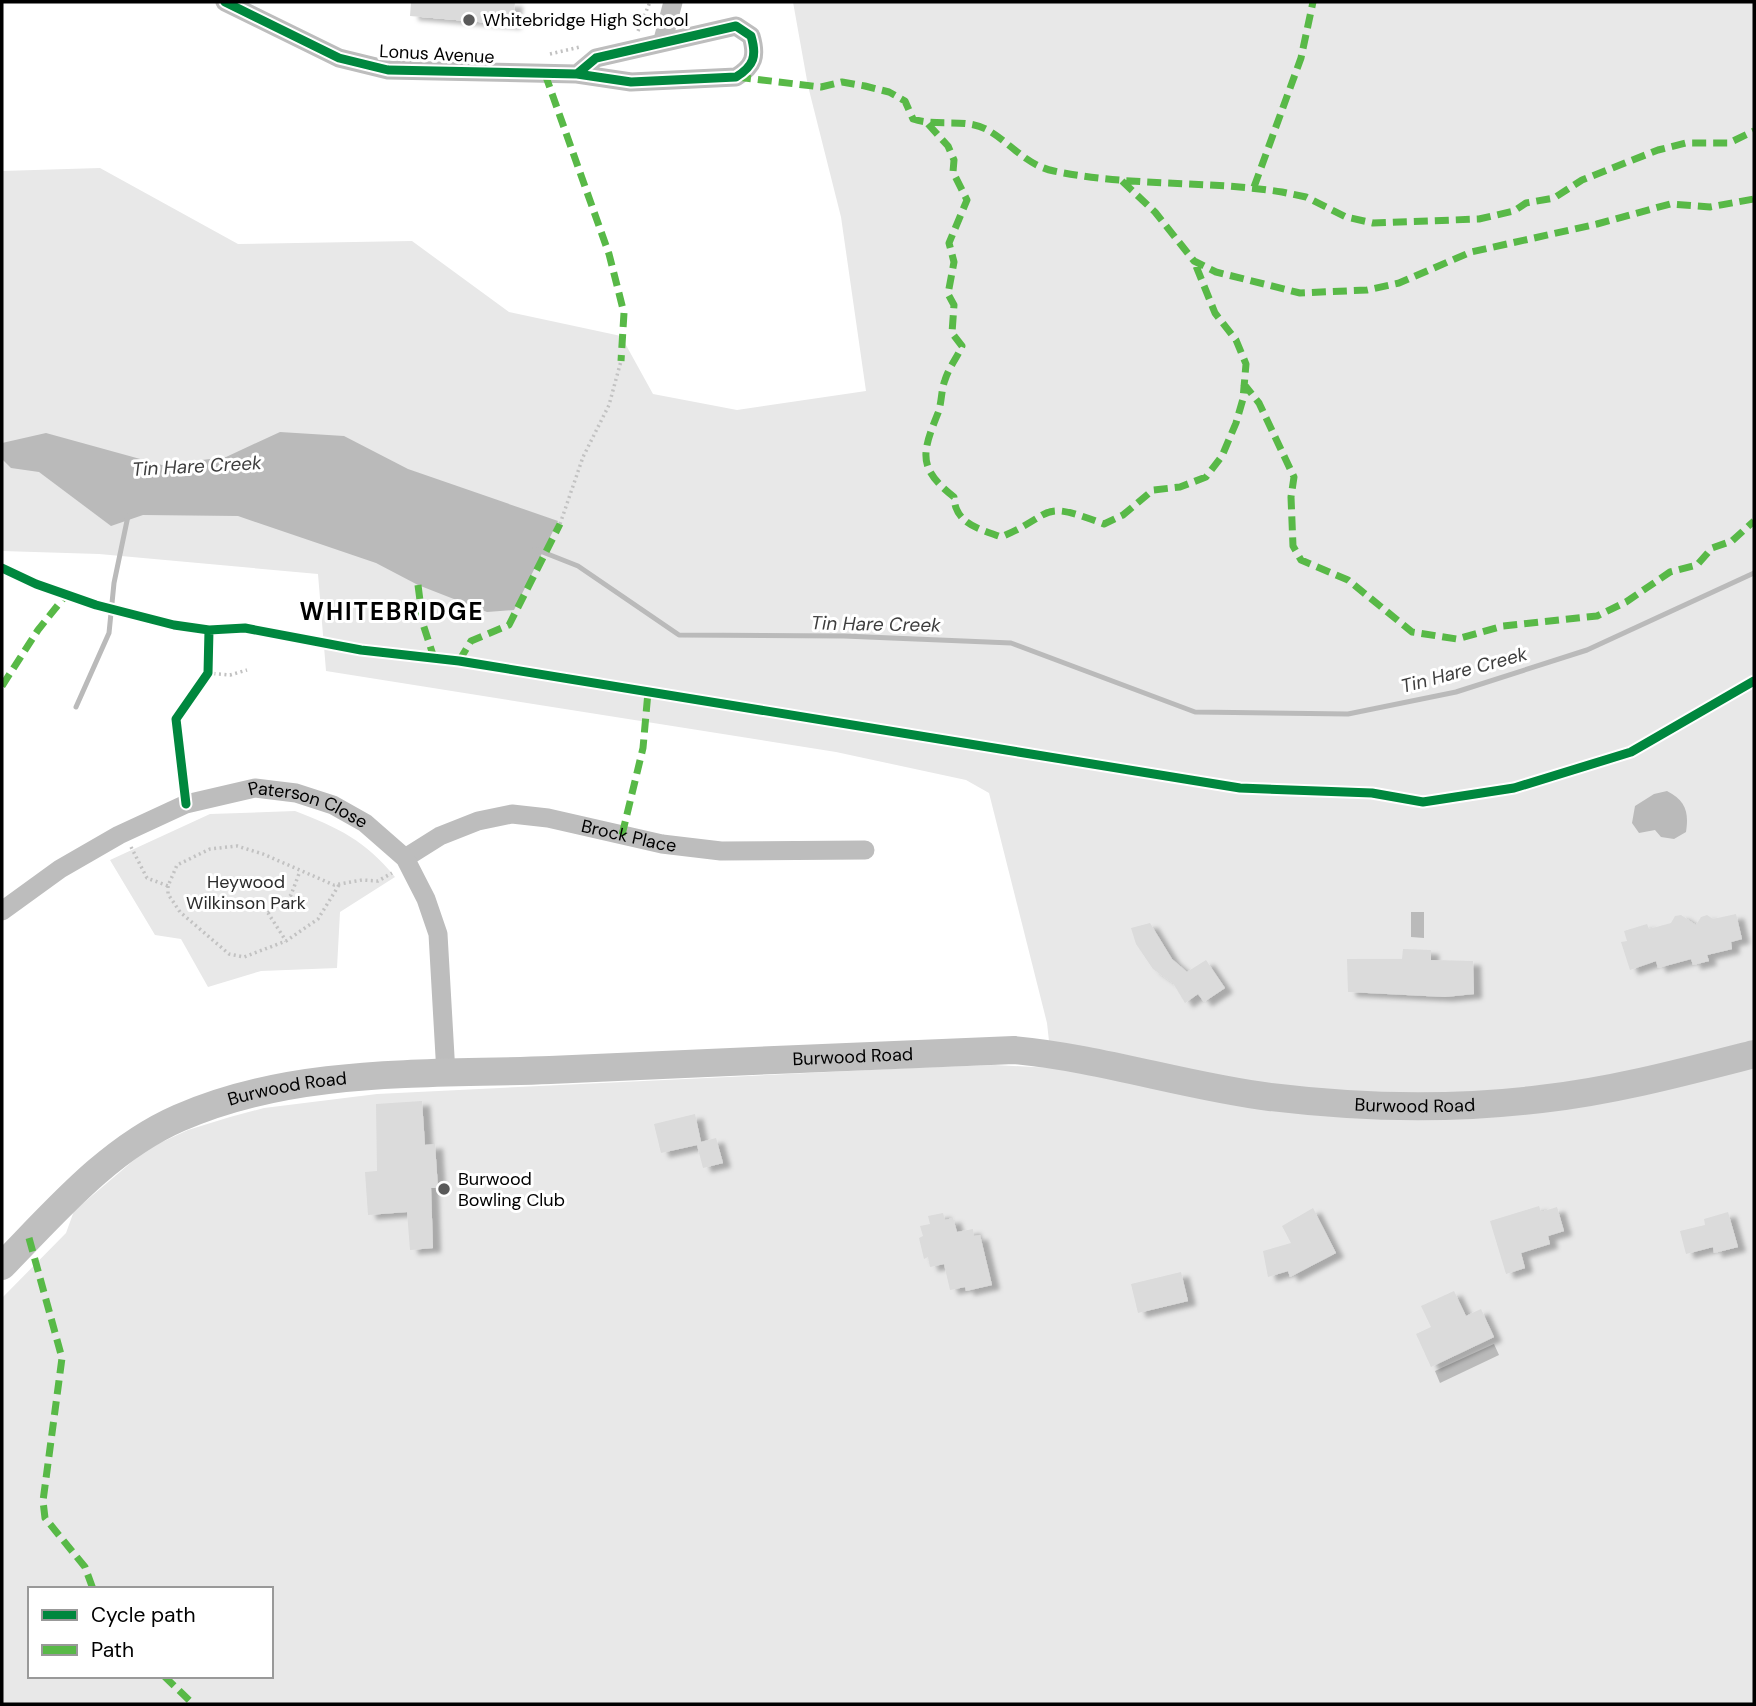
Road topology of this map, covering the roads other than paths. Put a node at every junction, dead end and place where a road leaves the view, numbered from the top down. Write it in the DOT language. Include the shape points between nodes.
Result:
graph roads {
  1 [pos="225,2"];
  2 [pos="673,2"];
  3 [pos="663,40"];
  4 [pos="577,74"];
  5 [pos="865,850"];
  6 [pos="400,864"];
  7 [pos="2,911"];
  8 [pos="1754,1054"];
  9 [pos="446,1074"];
  10 [pos="2,1266"];
  1 -- 4 [label="street, Lonus Avenue" via="339,58 388,71"];
  2 -- 3 [label="street"];
  3 -- 4 [label="street, Lonus Avenue" via="596,58"];
  3 -- 4 [label="street, Lonus Avenue" via="736,26 751,36 756,52 750,69 736,77 631,82"];
  5 -- 6 [label="street, Brock Place" via="721,851 512,814 440,836"];
  6 -- 7 [label="street, Paterson Close" via="365,823 333,805 296,793 254,788 186,804 119,835 60,869"];
  6 -- 9 [label="street, Paterson Close" via="426,899 438,934"];
  8 -- 9 [label="main road, Burwood Road" via="1661,1078 1542,1099 1447,1107 1353,1106 1267,1096 1014,1050"];
  9 -- 10 [label="main road, Burwood Road" via="284,1086 234,1097 177,1119 132,1145 85,1182"];
}
